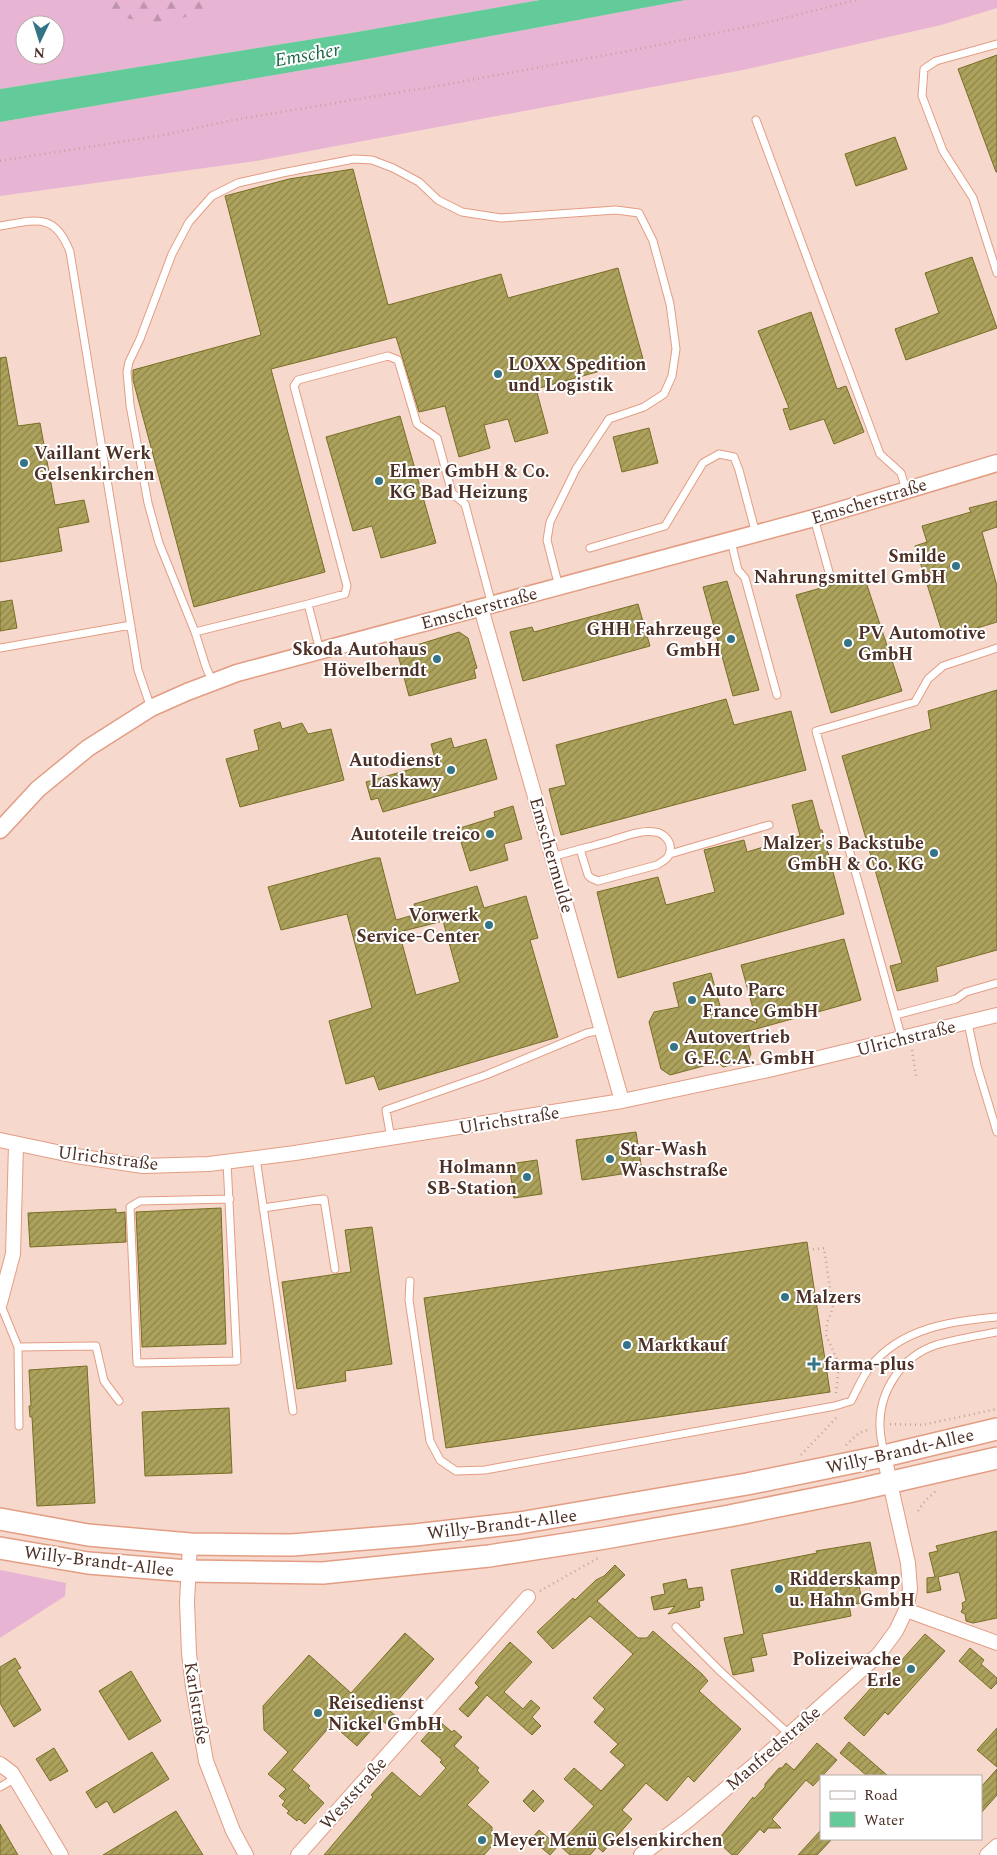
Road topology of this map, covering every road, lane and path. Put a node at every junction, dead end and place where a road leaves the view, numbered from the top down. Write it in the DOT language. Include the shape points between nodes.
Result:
graph roads {
  1 [pos="856,0"];
  2 [pos="997,44"];
  3 [pos="756,120"];
  4 [pos="0,161"];
  5 [pos="0,226"];
  6 [pos="997,273"];
  7 [pos="997,463"];
  8 [pos="906,491"];
  9 [pos="814,518"];
  10 [pos="756,534"];
  11 [pos="731,541"];
  12 [pos="590,548"];
  13 [pos="828,572"];
  14 [pos="559,587"];
  15 [pos="308,604"];
  16 [pos="486,607"];
  17 [pos="131,625"];
  18 [pos="195,632"];
  19 [pos="0,648"];
  20 [pos="997,648"];
  21 [pos="320,651"];
  22 [pos="213,682"];
  23 [pos="777,695"];
  24 [pos="151,708"];
  25 [pos="769,826"];
  26 [pos="0,830"];
  27 [pos="580,849"];
  28 [pos="670,854"];
  29 [pos="552,857"];
  30 [pos="997,983"];
  31 [pos="896,1015"];
  32 [pos="997,1015"];
  33 [pos="968,1023"];
  34 [pos="603,1030"];
  35 [pos="906,1038"];
  36 [pos="916,1076"];
  37 [pos="622,1101"];
  38 [pos="997,1132"];
  39 [pos="390,1139"];
  40 [pos="0,1140"];
  41 [pos="16,1145"];
  42 [pos="256,1158"];
  43 [pos="227,1162"];
  44 [pos="230,1200"];
  45 [pos="263,1208"];
  46 [pos="808,1250"];
  47 [pos="335,1269"];
  48 [pos="410,1281"];
  49 [pos="0,1303"];
  50 [pos="997,1317"];
  51 [pos="997,1332"];
  52 [pos="18,1347"];
  53 [pos="859,1361"];
  54 [pos="840,1364"];
  55 [pos="838,1376"];
  56 [pos="119,1401"];
  57 [pos="997,1409"];
  58 [pos="293,1411"];
  59 [pos="19,1426"];
  60 [pos="880,1426"];
  61 [pos="997,1429"];
  62 [pos="842,1448"];
  63 [pos="809,1454"];
  64 [pos="800,1456"];
  65 [pos="884,1456"];
  66 [pos="997,1458"];
  67 [pos="890,1483"];
  68 [pos="0,1519"];
  69 [pos="190,1544"];
  70 [pos="0,1548"];
  71 [pos="604,1555"];
  72 [pos="188,1571"];
  73 [pos="528,1597"];
  74 [pos="906,1610"];
  75 [pos="676,1627"];
  76 [pos="997,1643"];
  77 [pos="789,1734"];
  78 [pos="0,1764"];
  79 [pos="16,1778"];
  80 [pos="0,1788"];
  81 [pos="997,1846"];
  82 [pos="61,1855"];
  83 [pos="246,1855"];
  84 [pos="298,1855"];
  85 [pos="641,1855"];
  86 [pos="987,1855"];
  1 -- 4 [label="path" via="644,48 164,135"];
  2 -- 6 [label="lane" via="936,61 924,69 922,96 943,151 973,198"];
  3 -- 8 [label="lane" via="880,454 901,473"];
  5 -- 17 [label="lane" via="33,221 51,224 64,235 70,252"];
  7 -- 8 [label="street, Emscherstraße"];
  8 -- 9 [label="street, Emscherstraße"];
  9 -- 10 [label="street, Emscherstraße"];
  9 -- 13 [label="lane"];
  10 -- 11 [label="street, Emscherstraße"];
  10 -- 12 [label="lane" via="734,457 720,454 703,464 666,526"];
  11 -- 14 [label="street, Emscherstraße"];
  11 -- 23 [label="lane" via="738,570 746,578"];
  14 -- 16 [label="street, Emscherstraße"];
  14 -- 18 [label="lane" via="547,540 550,522 576,469 609,419 644,407 664,394 672,376 676,349 670,304 649,234 639,213 616,210 501,218 462,212 438,200 419,182 393,168 372,160 354,159 238,183 212,196 189,222 172,254 129,362 130,405 148,502 159,543"];
  15 -- 16 [label="lane" via="345,594 347,586 294,386 298,380 388,356 398,360 417,424 437,438 452,493 465,504"];
  15 -- 18 [label="lane"];
  15 -- 21 [label="lane"];
  16 -- 21 [label="street, Emscherstraße"];
  16 -- 29 [label="street, Emschermulde"];
  17 -- 19 [label="lane"];
  17 -- 24 [label="lane" via="138,670"];
  18 -- 22 [label="lane"];
  20 -- 31 [label="lane" via="944,666 928,679 915,702 816,731"];
  21 -- 22 [label="street, Emscherstraße"];
  22 -- 24 [label="street, Emscherstraße"];
  24 -- 26 [label="street, Emscherstraße" via="88,748 38,789"];
  25 -- 28 [label="lane"];
  27 -- 28 [label="lane" via="655,832 668,840"];
  27 -- 28 [label="lane" via="588,875 598,881 657,865"];
  27 -- 29 [label="lane"];
  29 -- 34 [label="street, Emschermulde"];
  30 -- 31 [label="lane" via="966,992 956,999"];
  31 -- 35 [label="lane"];
  32 -- 33 [label="street, Ulrichstraße"];
  33 -- 35 [label="street, Ulrichstraße"];
  33 -- 38 [label="lane"];
  34 -- 37 [label="street, Emschermulde"];
  34 -- 39 [label="lane" via="386,1110"];
  35 -- 36 [label="path"];
  35 -- 37 [label="street, Ulrichstraße"];
  37 -- 39 [label="street, Ulrichstraße"];
  39 -- 42 [label="street, Ulrichstraße"];
  40 -- 41 [label="street, Ulrichstraße"];
  41 -- 43 [label="street, Ulrichstraße" via="143,1166"];
  41 -- 49 [label="street" via="13,1254"];
  42 -- 43 [label="street, Ulrichstraße"];
  42 -- 45 [label="lane"];
  43 -- 44 [label="lane"];
  44 -- 44 [label="lane" via="140,1201 130,1207 137,1363 237,1361"];
  45 -- 47 [label="lane" via="324,1199"];
  45 -- 58 [label="lane"];
  46 -- 54 [label="path" via="824,1248 833,1308 826,1335"];
  48 -- 50 [label="lane" via="409,1300 430,1441 440,1460 456,1471 485,1470 835,1406 851,1401 870,1367 907,1337 947,1323"];
  49 -- 52 [label="lane"];
  51 -- 60 [label="lane" via="935,1346 903,1365 886,1389"];
  52 -- 56 [label="lane" via="96,1346 104,1380"];
  52 -- 59 [label="lane"];
  53 -- 54 [label="path"];
  54 -- 55 [label="path"];
  57 -- 60 [label="path" via="922,1424"];
  60 -- 62 [label="path" via="859,1433"];
  60 -- 65 [label="lane"];
  61 -- 65 [label="main road, Willy-Brandt-Allee"];
  63 -- 64 [label="path"];
  65 -- 67 [label="street, Manfredstraße"];
  65 -- 69 [label="main road, Willy-Brandt-Allee" via="737,1486 520,1523 292,1545"];
  66 -- 67 [label="main road, Willy-Brandt-Allee"];
  67 -- 72 [label="main road, Willy-Brandt-Allee" via="729,1516 489,1556 322,1573"];
  67 -- 74 [label="street, Manfredstraße" via="908,1563 910,1589"];
  68 -- 69 [label="main road, Willy-Brandt-Allee" via="88,1535"];
  69 -- 72 [label="street, Karlstraße"];
  70 -- 72 [label="main road, Willy-Brandt-Allee" via="88,1564"];
  71 -- 73 [label="path"];
  72 -- 83 [label="street, Karlstraße" via="189,1654 206,1761 233,1832"];
  73 -- 84 [label="street, Weststraße"];
  74 -- 76 [label="street"];
  74 -- 77 [label="street, Manfredstraße" via="879,1654"];
  75 -- 77 [label="lane"];
  77 -- 85 [label="street, Manfredstraße" via="687,1821"];
  78 -- 79 [label="street"];
  79 -- 80 [label="lane"];
  79 -- 82 [label="street"];
  81 -- 86 [label="street"];
}
